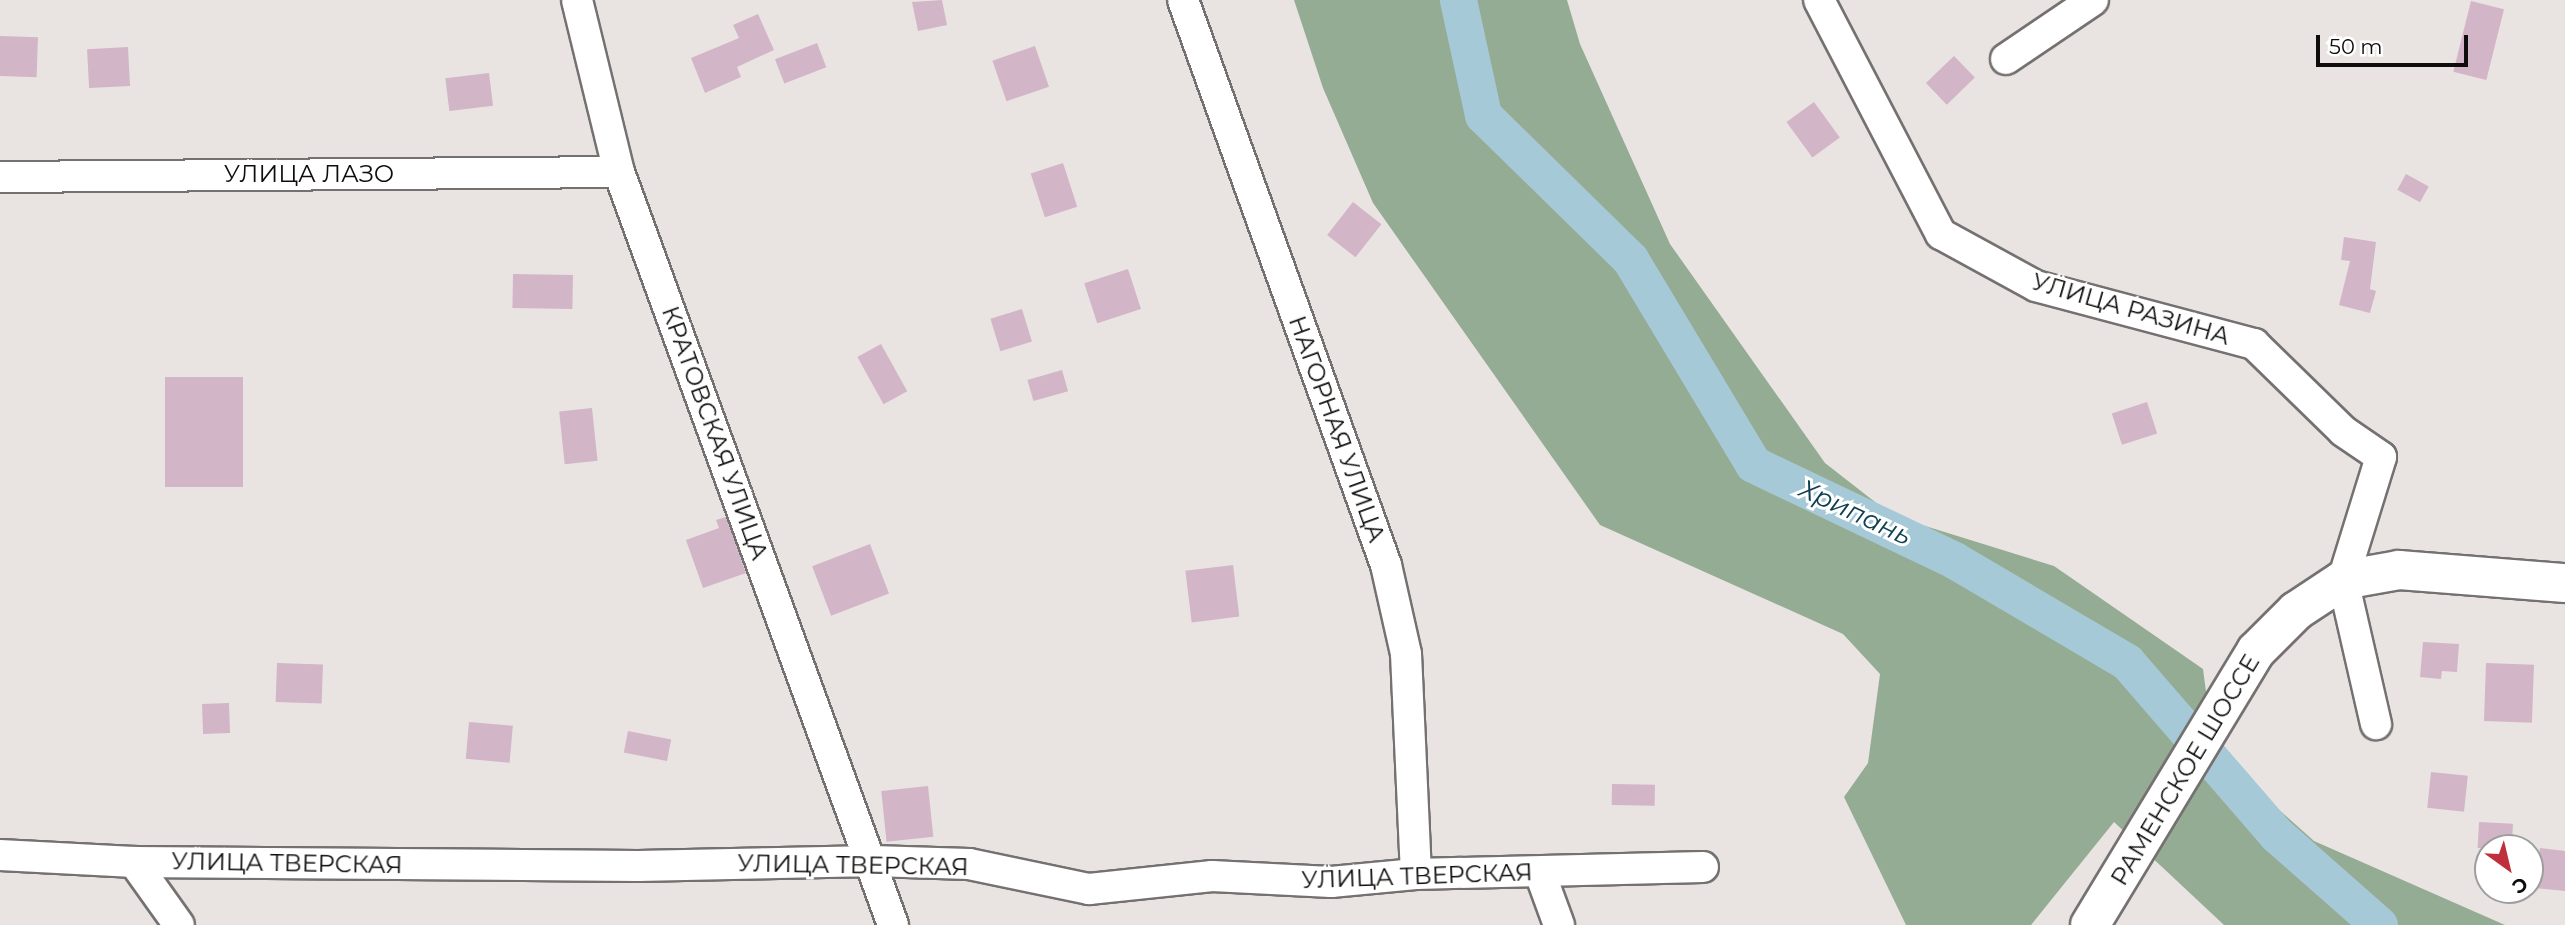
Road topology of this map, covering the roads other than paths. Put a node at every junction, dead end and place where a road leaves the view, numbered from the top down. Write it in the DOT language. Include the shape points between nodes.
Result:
graph roads {
  1 [pos="577,0"];
  2 [pos="1182,0"];
  3 [pos="1819,0"];
  4 [pos="2093,0"];
  5 [pos="2006,59"];
  6 [pos="619,172"];
  7 [pos="0,177"];
  8 [pos="2343,580"];
  9 [pos="2565,583"];
  10 [pos="2376,724"];
  11 [pos="0,855"];
  12 [pos="873,861"];
  13 [pos="134,862"];
  14 [pos="1703,867"];
  15 [pos="1540,873"];
  16 [pos="1416,874"];
  17 [pos="179,925"];
  18 [pos="893,925"];
  19 [pos="1559,925"];
  20 [pos="2090,925"];
  1 -- 6 [label="street, КРАТОВСКАЯ УЛИЦА"];
  2 -- 16 [label="street, НАГОРНАЯ УЛИЦА" via="1386,565 1406,654"];
  3 -- 8 [label="street, УЛИЦА РАЗИНА" via="1941,234 2036,286 2254,344 2343,431 2381,457"];
  4 -- 5 [label="street"];
  6 -- 7 [label="street, УЛИЦА ЛАЗО"];
  6 -- 12 [label="street, КРАТОВСКАЯ УЛИЦА"];
  8 -- 9 [label="main road, РАМЕНСКОЕ ШОССЕ" via="2399,569"];
  8 -- 10 [label="street"];
  8 -- 20 [label="main road, РАМЕНСКОЕ ШОССЕ" via="2296,611 2256,651"];
  11 -- 13 [label="street, УЛИЦА ТВЕРСКАЯ"];
  12 -- 13 [label="street, УЛИЦА ТВЕРСКАЯ" via="638,866"];
  12 -- 16 [label="street, УЛИЦА ТВЕРСКАЯ" via="969,864 1088,889 1212,876 1331,882"];
  12 -- 18 [label="street, КРАТОВСКАЯ УЛИЦА"];
  13 -- 17 [label="street"];
  14 -- 15 [label="street, УЛИЦА ТВЕРСКАЯ"];
  15 -- 16 [label="street, УЛИЦА ТВЕРСКАЯ"];
  15 -- 19 [label="street"];
}
